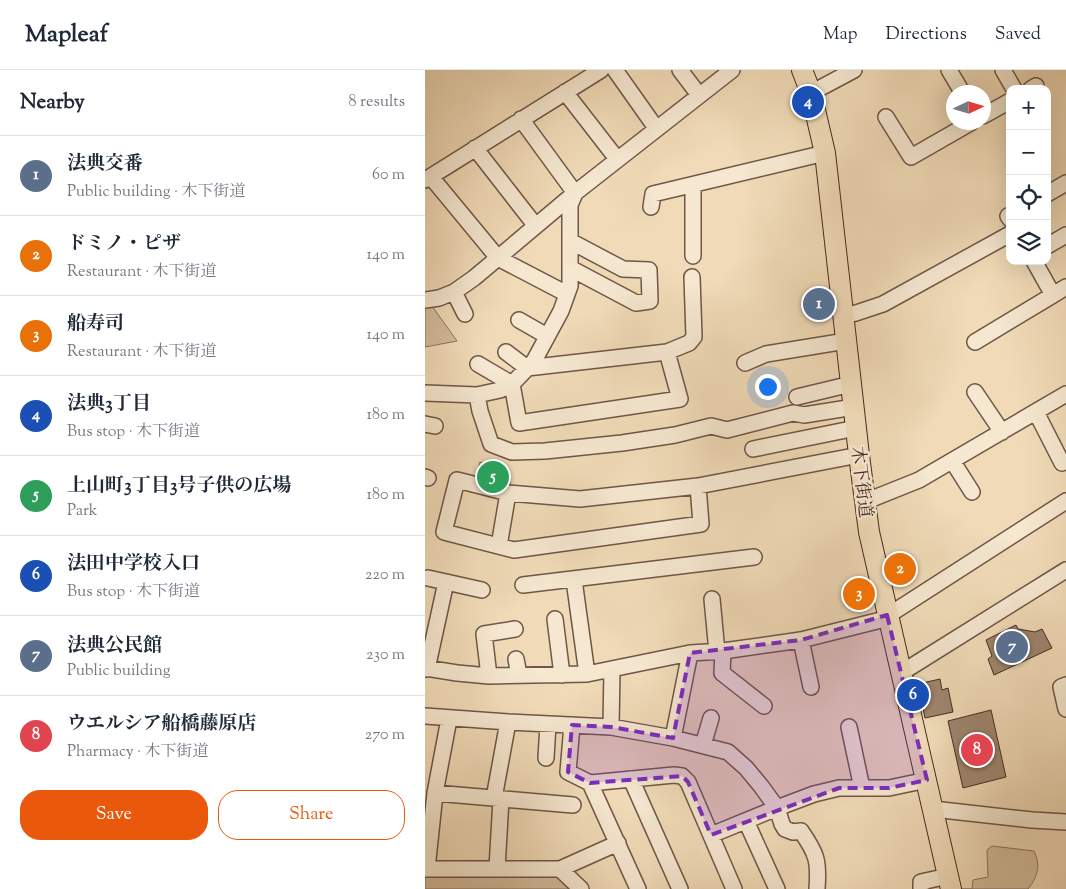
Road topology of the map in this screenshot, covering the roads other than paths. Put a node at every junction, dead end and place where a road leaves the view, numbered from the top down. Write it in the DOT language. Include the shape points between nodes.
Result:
graph roads {
  1 [pos="601,70"];
  2 [pos="615,70"];
  3 [pos="680,70"];
  4 [pos="732,70"];
  5 [pos="802,70"];
  6 [pos="854,70"];
  7 [pos="949,70"];
  8 [pos="1003,70"];
  9 [pos="958,85"];
  10 [pos="1012,85"];
  11 [pos="565,92"];
  12 [pos="811,93"];
  13 [pos="699,95"];
  14 [pos="1006,103"];
  15 [pos="991,112"];
  16 [pos="886,117"];
  17 [pos="521,119"];
  18 [pos="656,128"];
  19 [pos="958,130"];
  20 [pos="475,148"];
  21 [pos="825,153"];
  22 [pos="617,158"];
  23 [pos="428,179"];
  24 [pos="1066,183"];
  25 [pos="693,185"];
  26 [pos="1051,192"];
  27 [pos="575,193"];
  28 [pos="651,207"];
  29 [pos="535,225"];
  30 [pos="1066,235"];
  31 [pos="1006,236"];
  32 [pos="570,241"];
  33 [pos="1051,244"];
  34 [pos="693,256"];
  35 [pos="498,258"];
  36 [pos="1036,265"];
  37 [pos="570,268"];
  38 [pos="691,277"];
  39 [pos="1066,287"];
  40 [pos="454,292"];
  41 [pos="567,294"];
  42 [pos="1053,295"];
  43 [pos="425,300"];
  44 [pos="465,314"];
  45 [pos="843,316"];
  46 [pos="519,320"];
  47 [pos="547,336"];
  48 [pos="846,340"];
  49 [pos="975,342"];
  50 [pos="506,352"];
  51 [pos="667,352"];
  52 [pos="745,363"];
  53 [pos="478,364"];
  54 [pos="527,368"];
  55 [pos="512,384"];
  56 [pos="851,384"];
  57 [pos="975,392"];
  58 [pos="425,393"];
  59 [pos="1066,394"];
  60 [pos="477,395"];
  61 [pos="797,397"];
  62 [pos="854,406"];
  63 [pos="1036,412"];
  64 [pos="856,428"];
  65 [pos="1002,432"];
  66 [pos="753,450"];
  67 [pos="859,455"];
  68 [pos="953,462"];
  69 [pos="1062,463"];
  70 [pos="698,486"];
  71 [pos="972,492"];
  72 [pos="509,494"];
  73 [pos="1066,501"];
  74 [pos="864,502"];
  75 [pos="499,546"];
  76 [pos="754,557"];
  77 [pos="1066,570"];
  78 [pos="427,578"];
  79 [pos="574,580"];
  80 [pos="446,582"];
  81 [pos="523,585"];
  82 [pos="482,590"];
  83 [pos="712,599"];
  84 [pos="887,615"];
  85 [pos="555,619"];
  86 [pos="515,629"];
  87 [pos="801,640"];
  88 [pos="720,652"];
  89 [pos="690,653"];
  90 [pos="516,659"];
  91 [pos="426,668"];
  92 [pos="612,669"];
  93 [pos="587,674"];
  94 [pos="901,674"];
  95 [pos="519,675"];
  96 [pos="562,675"];
  97 [pos="489,676"];
  98 [pos="1066,685"];
  99 [pos="811,687"];
  100 [pos="764,706"];
  101 [pos="1066,709"];
  102 [pos="425,716"];
  103 [pos="449,718"];
  104 [pos="711,718"];
  105 [pos="508,722"];
  106 [pos="548,724"];
  107 [pos="572,725"];
  108 [pos="611,727"];
  109 [pos="849,727"];
  110 [pos="673,738"];
  111 [pos="703,745"];
  112 [pos="546,758"];
  113 [pos="631,779"];
  114 [pos="927,780"];
  115 [pos="590,783"];
  116 [pos="862,788"];
  117 [pos="435,793"];
  118 [pos="498,798"];
  119 [pos="573,804"];
  120 [pos="777,808"];
  121 [pos="933,809"];
  122 [pos="746,821"];
  123 [pos="1066,822"];
  124 [pos="711,835"];
  125 [pos="618,843"];
  126 [pos="497,868"];
  127 [pos="426,869"];
  128 [pos="560,869"];
  129 [pos="950,882"];
  130 [pos="581,889"];
  131 [pos="638,889"];
  132 [pos="680,889"];
  133 [pos="733,889"];
  134 [pos="777,889"];
  135 [pos="817,889"];
  136 [pos="921,889"];
  1 -- 11 [label="street"];
  2 -- 18 [label="street"];
  3 -- 13 [label="street"];
  4 -- 13 [label="street"];
  5 -- 12 [label="main road, 木下街道"];
  6 -- 12 [label="street"];
  7 -- 9 [label="street"];
  8 -- 10 [label="street"];
  11 -- 17 [label="street"];
  11 -- 22 [label="street"];
  12 -- 21 [label="main road, 木下街道"];
  13 -- 18 [label="street"];
  14 -- 15 [label="street"];
  16 -- 19 [label="street" via="911,157"];
  17 -- 20 [label="street"];
  17 -- 27 [label="street"];
  18 -- 22 [label="street"];
  20 -- 23 [label="street"];
  20 -- 29 [label="street"];
  21 -- 25 [label="street"];
  21 -- 45 [label="main road, 木下街道"];
  22 -- 27 [label="street"];
  23 -- 35 [label="street"];
  24 -- 26 [label="street"];
  25 -- 28 [label="street" via="653,194"];
  25 -- 34 [label="street"];
  27 -- 29 [label="street"];
  27 -- 32 [label="street" via="569,205"];
  29 -- 35 [label="street"];
  30 -- 33 [label="street"];
  31 -- 45 [label="street" via="883,304"];
  32 -- 37 [label="street"];
  32 -- 37 [label="street" via="623,269 649,270 650,301 635,303"];
  35 -- 40 [label="street"];
  35 -- 41 [label="street"];
  36 -- 42 [label="street"];
  37 -- 41 [label="street"];
  38 -- 51 [label="street" via="694,337 689,343"];
  39 -- 42 [label="street"];
  40 -- 43 [label="street"];
  40 -- 44 [label="street"];
  41 -- 47 [label="street"];
  42 -- 49 [label="street"];
  45 -- 48 [label="main road, 木下街道"];
  46 -- 47 [label="street"];
  47 -- 54 [label="street"];
  48 -- 52 [label="street" via="766,354"];
  48 -- 56 [label="main road, 木下街道"];
  50 -- 54 [label="street"];
  51 -- 54 [label="street"];
  51 -- 55 [label="street" via="680,399 519,423"];
  53 -- 55 [label="street"];
  54 -- 55 [label="street"];
  55 -- 60 [label="street"];
  56 -- 61 [label="street"];
  56 -- 62 [label="main road, 木下街道"];
  57 -- 65 [label="street"];
  58 -- 60 [label="street"];
  59 -- 63 [label="street"];
  60 -- 62 [label="street" via="491,444 512,452 622,442 711,426 727,430 793,413 804,415"];
  62 -- 64 [label="main road, 木下街道"];
  63 -- 65 [label="street"];
  63 -- 69 [label="street"];
  64 -- 66 [label="street"];
  64 -- 67 [label="main road, 木下街道"];
  65 -- 68 [label="street"];
  67 -- 70 [label="street"];
  67 -- 74 [label="main road, 木下街道"];
  68 -- 71 [label="street"];
  68 -- 74 [label="street"];
  70 -- 72 [label="street" via="580,499"];
  70 -- 75 [label="street" via="701,524 514,550"];
  72 -- 75 [label="street"];
  72 -- 75 [label="street" via="457,480 444,532"];
  73 -- 84 [label="street"];
  74 -- 84 [label="main road, 木下街道"];
  76 -- 79 [label="street"];
  77 -- 94 [label="street"];
  78 -- 80 [label="street"];
  79 -- 81 [label="street"];
  79 -- 93 [label="street"];
  80 -- 82 [label="street"];
  80 -- 91 [label="street"];
  83 -- 88 [label="street"];
  84 -- 87 [label="street" via="881,620"];
  84 -- 94 [label="main road, 木下街道"];
  85 -- 96 [label="street"];
  86 -- 97 [label="street" via="484,634"];
  87 -- 88 [label="street"];
  87 -- 99 [label="street"];
  88 -- 89 [label="street"];
  88 -- 100 [label="street" via="722,673"];
  89 -- 92 [label="street"];
  89 -- 110 [label="street"];
  90 -- 95 [label="street"];
  91 -- 97 [label="street"];
  92 -- 93 [label="street"];
  92 -- 108 [label="street"];
  93 -- 96 [label="street"];
  94 -- 114 [label="main road, 木下街道"];
  95 -- 96 [label="street"];
  95 -- 97 [label="street"];
  98 -- 101 [label="street" via="1061,688"];
  102 -- 103 [label="street"];
  103 -- 105 [label="street"];
  103 -- 117 [label="street"];
  104 -- 111 [label="street"];
  105 -- 106 [label="street"];
  105 -- 118 [label="street"];
  106 -- 107 [label="street"];
  106 -- 112 [label="street"];
  107 -- 108 [label="street"];
  107 -- 115 [label="street" via="568,772"];
  108 -- 110 [label="street"];
  109 -- 116 [label="street"];
  110 -- 111 [label="street"];
  111 -- 120 [label="street" via="728,752 746,768"];
  113 -- 115 [label="street"];
  113 -- 124 [label="street" via="682,776 688,782"];
  113 -- 132 [label="street"];
  114 -- 116 [label="street" via="889,788"];
  114 -- 121 [label="main road, 木下街道"];
  115 -- 125 [label="street"];
  116 -- 120 [label="street" via="839,788"];
  117 -- 118 [label="street"];
  117 -- 127 [label="street"];
  118 -- 119 [label="street"];
  118 -- 126 [label="street"];
  120 -- 122 [label="street"];
  120 -- 135 [label="street" via="785,829 801,831 814,850"];
  121 -- 123 [label="street"];
  121 -- 129 [label="main road, 木下街道"];
  122 -- 124 [label="street"];
  122 -- 134 [label="street"];
  124 -- 133 [label="street"];
  125 -- 128 [label="street"];
  125 -- 131 [label="street"];
  126 -- 127 [label="street"];
  126 -- 128 [label="street"];
  128 -- 130 [label="street"];
  129 -- 136 [label="street" via="921,882"];
}
